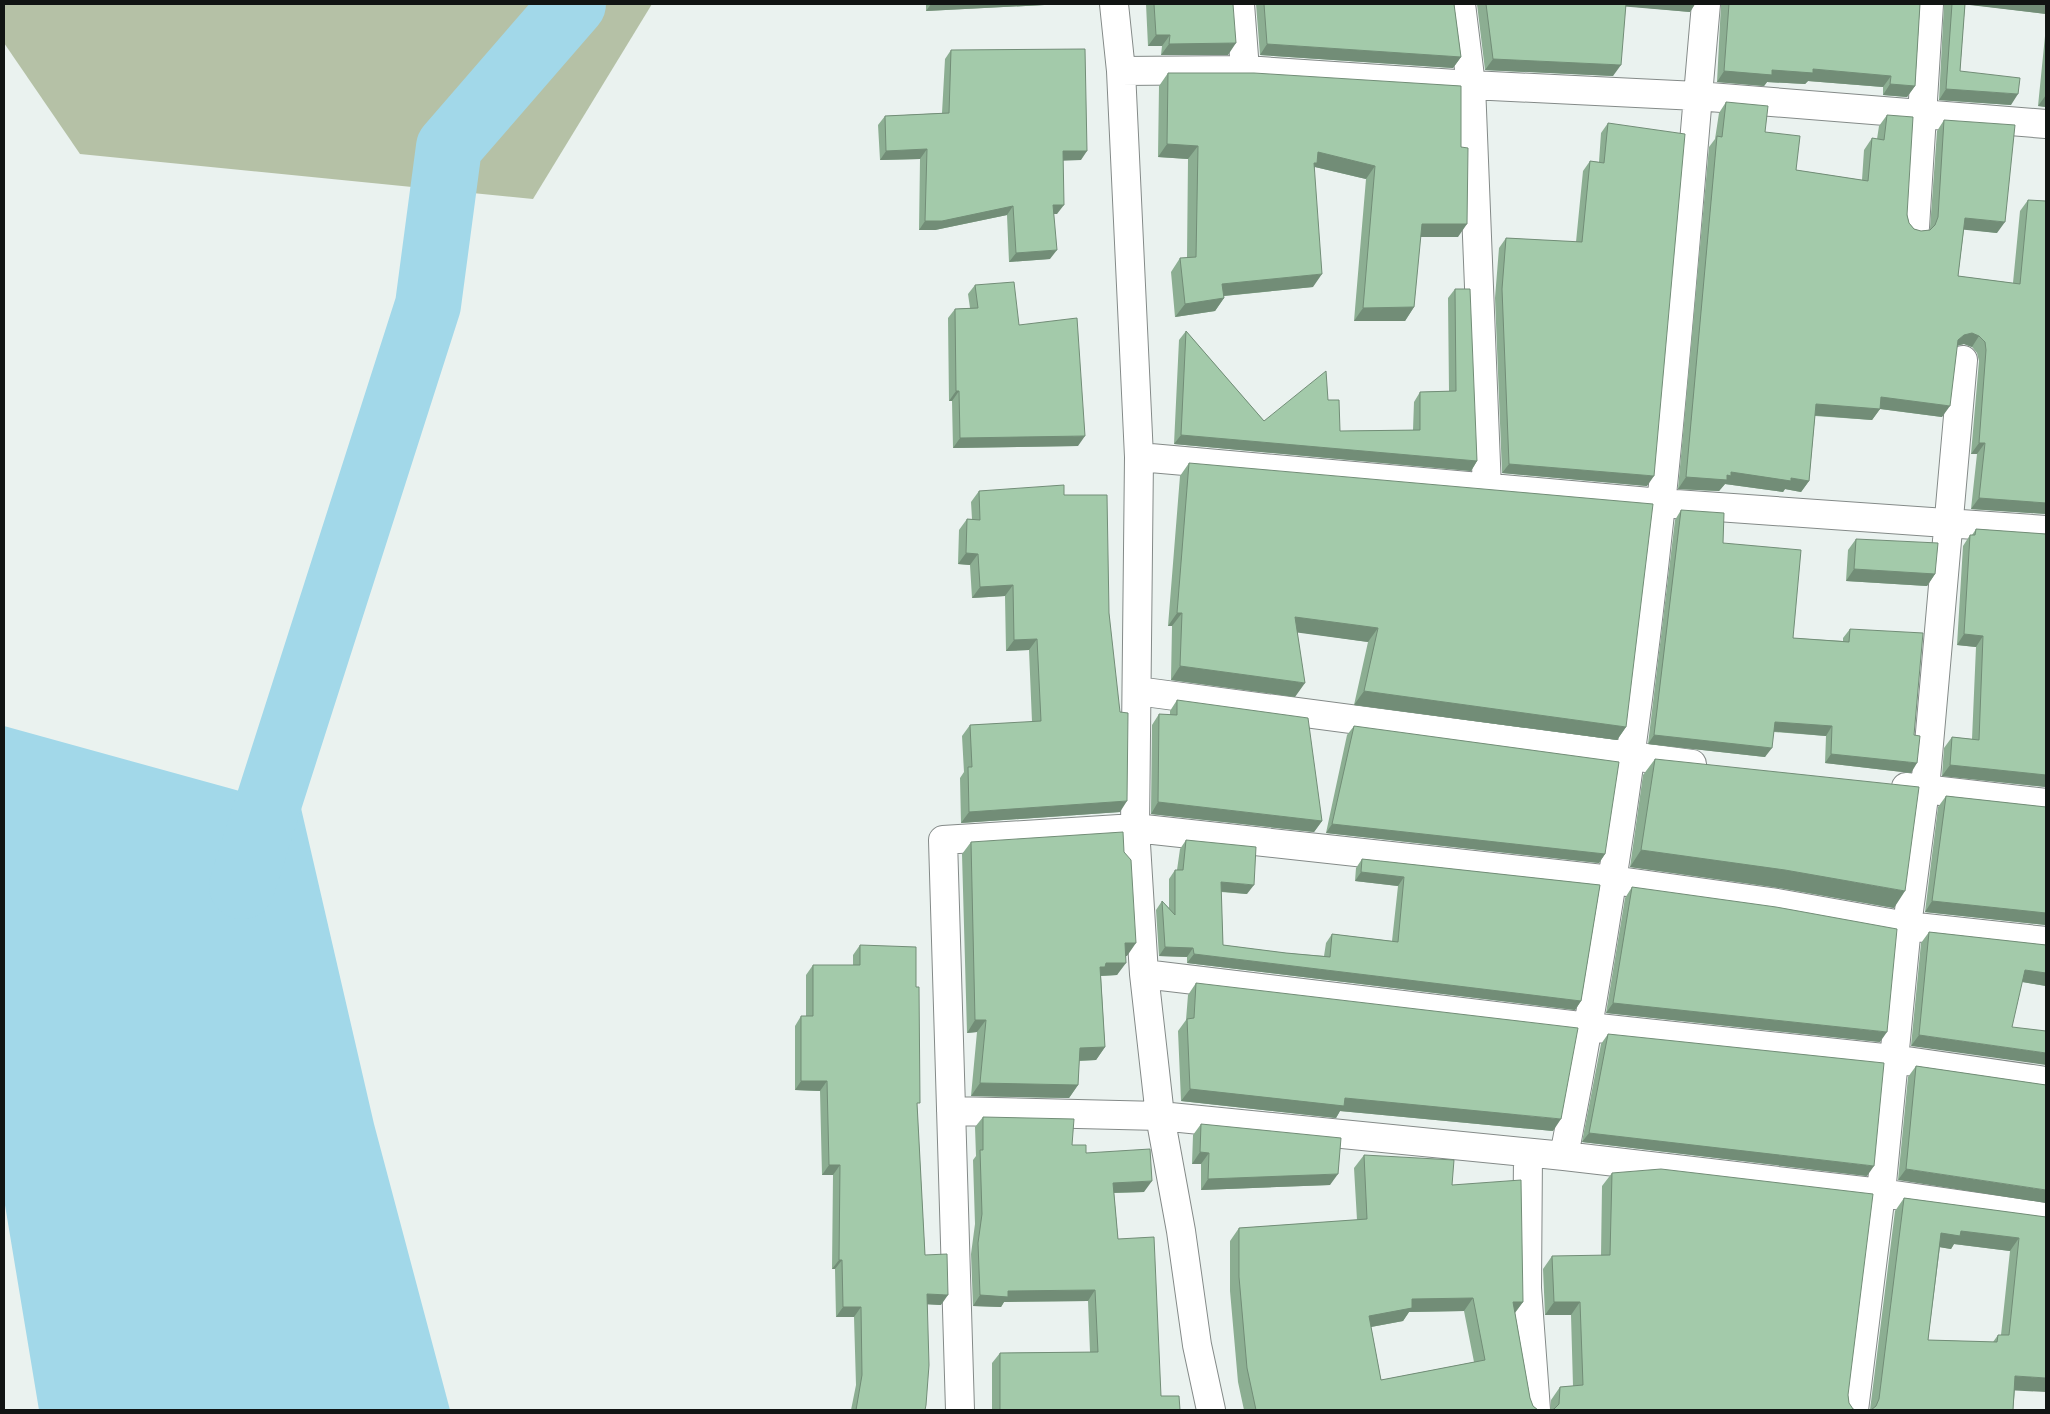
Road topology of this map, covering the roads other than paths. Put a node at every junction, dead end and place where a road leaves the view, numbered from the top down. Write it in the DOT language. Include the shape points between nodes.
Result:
graph roads {
  1 [pos="1114,4"];
  2 [pos="1240,4"];
  3 [pos="1462,4"];
  4 [pos="1706,4"];
  5 [pos="1929,4"];
  6 [pos="1245,70"];
  7 [pos="1121,71"];
  8 [pos="1470,85"];
  9 [pos="1697,96"];
  10 [pos="1923,115"];
  11 [pos="2046,124"];
  12 [pos="1915,228"];
  13 [pos="1962,360"];
  14 [pos="1139,457"];
  15 [pos="1487,489"];
  16 [pos="1661,503"];
  17 [pos="1947,522"];
  18 [pos="2046,530"];
  19 [pos="1137,691"];
  20 [pos="1630,758"];
  21 [pos="1718,767"];
  22 [pos="1885,785"];
  23 [pos="1925,789"];
  24 [pos="2046,803"];
  25 [pos="1135,828"];
  26 [pos="1612,880"];
  27 [pos="1907,926"];
  28 [pos="2046,941"];
  29 [pos="1144,974"];
  30 [pos="1589,1027"];
  31 [pos="1892,1059"];
  32 [pos="2046,1081"];
  33 [pos="951,1111"];
  34 [pos="1160,1116"];
  35 [pos="1528,1153"];
  36 [pos="1564,1156"];
  37 [pos="1881,1193"];
  38 [pos="2046,1217"];
  39 [pos="960,1410"];
  40 [pos="1210,1410"];
  41 [pos="1536,1410"];
  42 [pos="1854,1410"];
  1 -- 7 [label="street"];
  2 -- 6 [label="street"];
  3 -- 8 [label="street"];
  4 -- 9 [label="street"];
  5 -- 10 [label="street"];
  6 -- 7 [label="street"];
  6 -- 8 [label="street"];
  7 -- 14 [label="street"];
  8 -- 9 [label="street"];
  8 -- 15 [label="street"];
  9 -- 10 [label="street"];
  9 -- 16 [label="street"];
  10 -- 11 [label="street"];
  10 -- 12 [label="street"];
  13 -- 17 [label="street"];
  14 -- 15 [label="street"];
  14 -- 19 [label="street"];
  15 -- 16 [label="street"];
  16 -- 17 [label="street"];
  16 -- 20 [label="street"];
  17 -- 18 [label="street"];
  17 -- 23 [label="street"];
  19 -- 20 [label="street"];
  19 -- 25 [label="street"];
  20 -- 21 [label="street"];
  20 -- 26 [label="street"];
  22 -- 23 [label="street"];
  23 -- 24 [label="street"];
  23 -- 27 [label="street"];
  25 -- 26 [label="street"];
  25 -- 29 [label="street"];
  25 -- 33 [label="street" via="944,840"];
  26 -- 27 [label="street" via="1771,902"];
  26 -- 30 [label="street"];
  27 -- 28 [label="street"];
  27 -- 31 [label="street"];
  29 -- 30 [label="street"];
  29 -- 34 [label="street"];
  30 -- 31 [label="street"];
  30 -- 36 [label="street"];
  31 -- 32 [label="street"];
  31 -- 37 [label="street"];
  33 -- 34 [label="street"];
  33 -- 39 [label="street"];
  34 -- 35 [label="street"];
  34 -- 40 [label="street"];
  35 -- 36 [label="street"];
  35 -- 41 [label="street" via="1527,1288"];
  36 -- 37 [label="street"];
  37 -- 38 [label="street"];
  37 -- 42 [label="street"];
}
